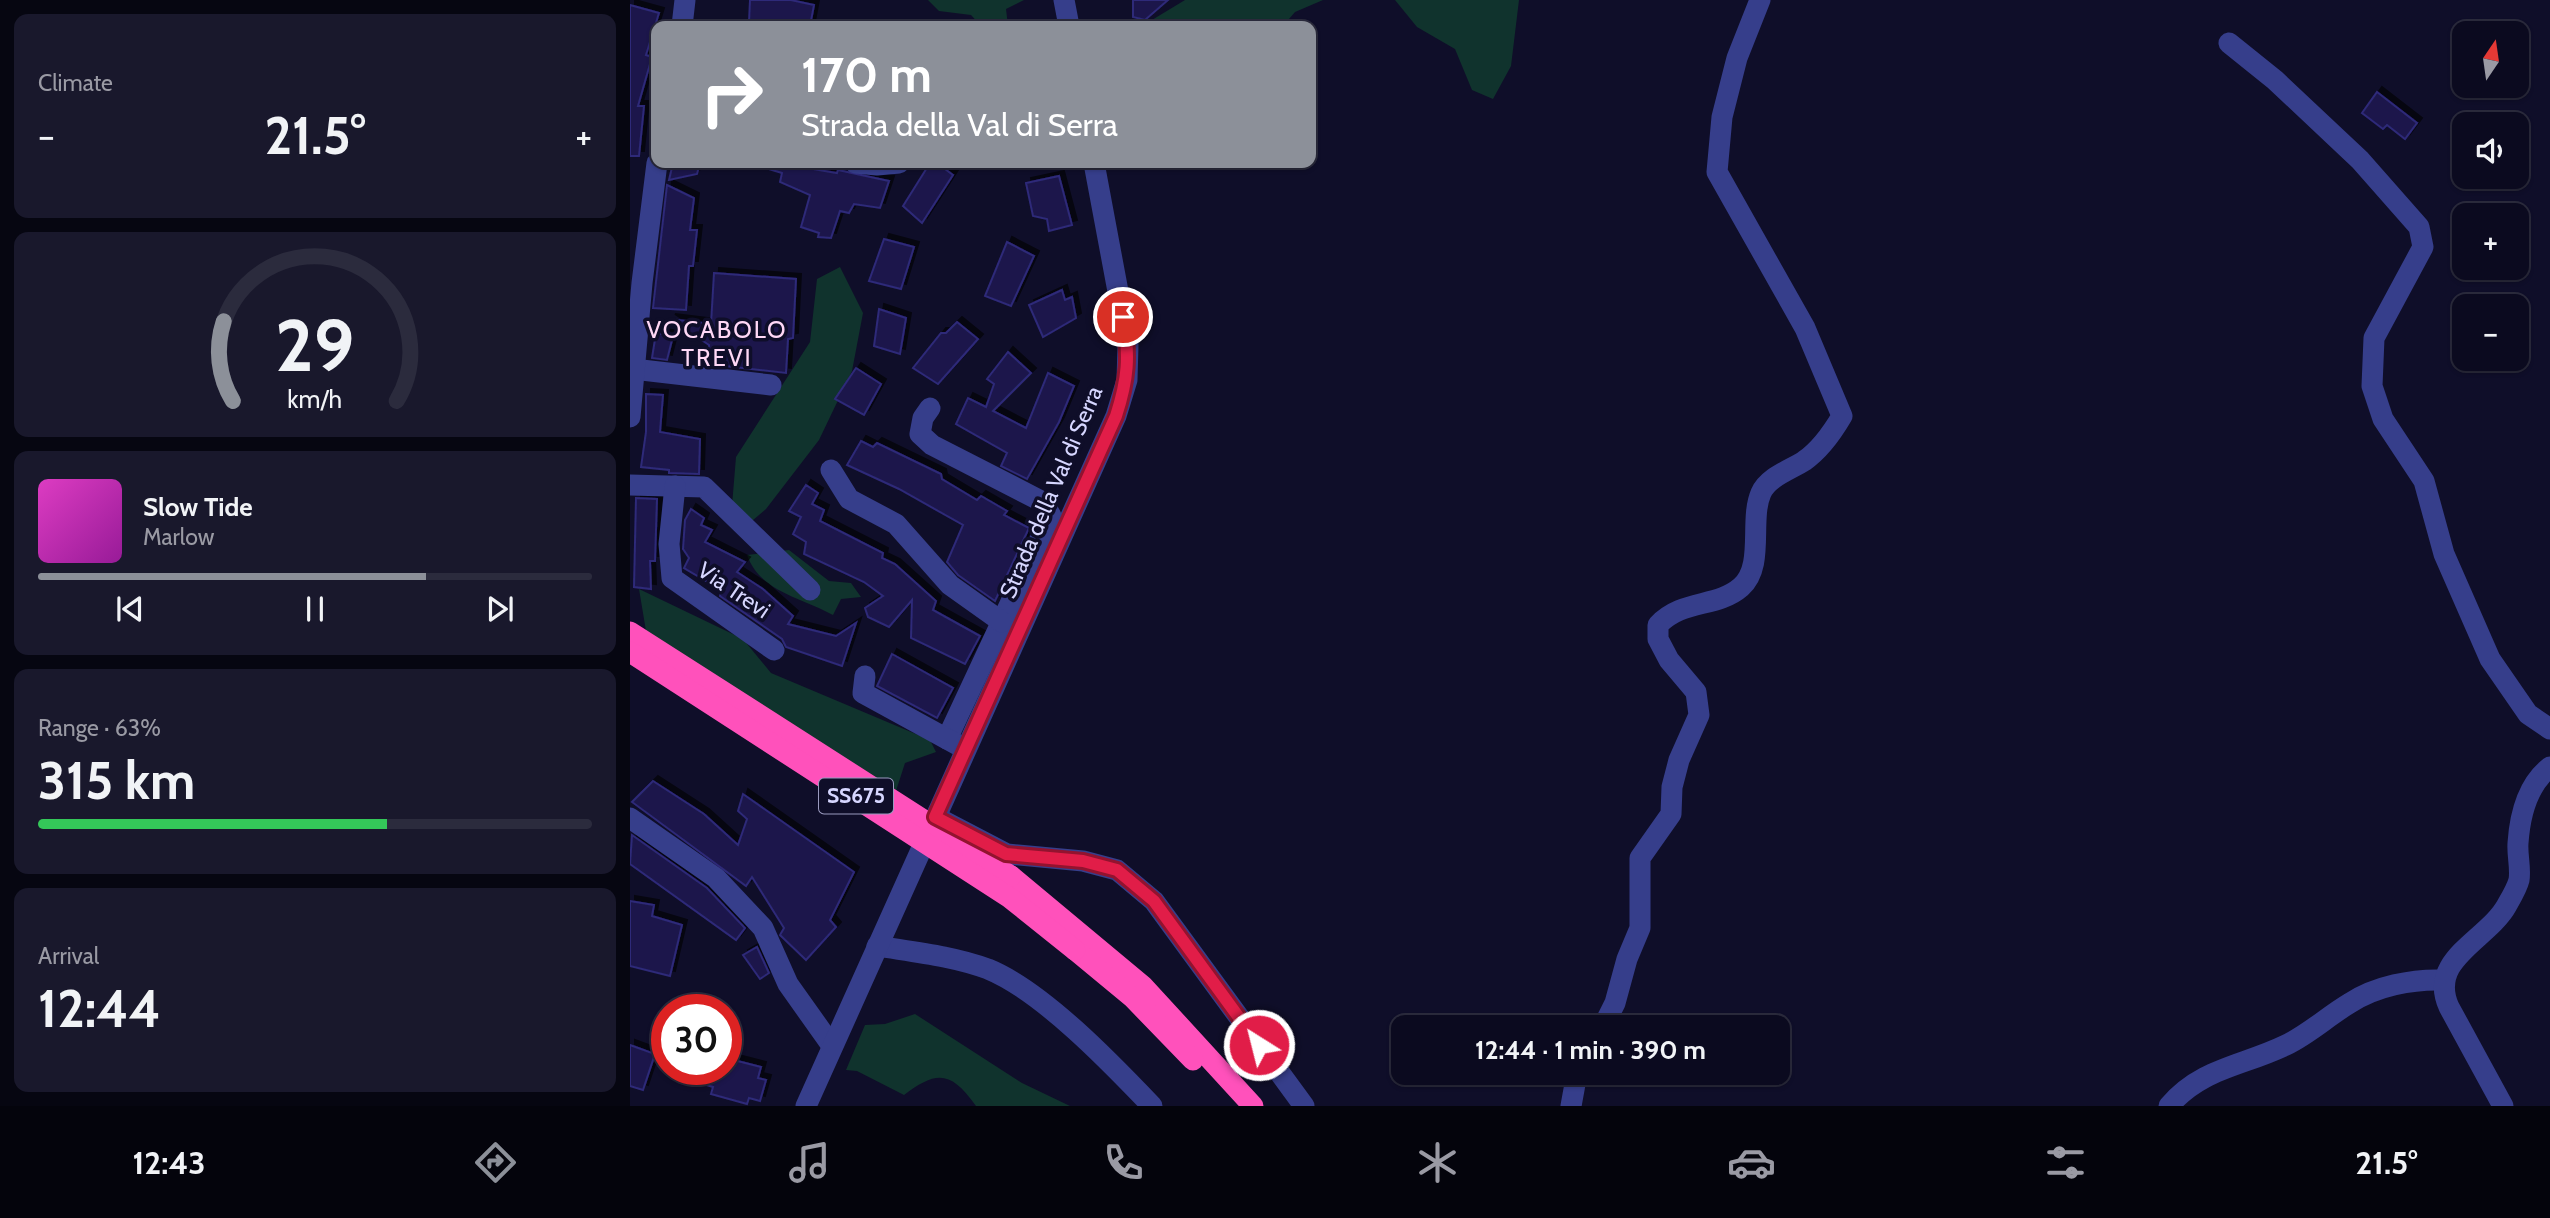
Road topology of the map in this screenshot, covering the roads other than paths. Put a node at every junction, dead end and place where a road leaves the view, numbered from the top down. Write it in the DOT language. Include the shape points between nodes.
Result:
graph roads {
  1 [pos="685,0"];
  2 [pos="1065,0"];
  3 [pos="1760,0"];
  4 [pos="683,21"];
  5 [pos="1068,21"];
  6 [pos="2229,43"];
  7 [pos="656,168"];
  8 [pos="1095,168"];
  9 [pos="633,369"];
  10 [pos="771,385"];
  11 [pos="930,408"];
  12 [pos="630,417"];
  13 [pos="831,470"];
  14 [pos="630,485"];
  15 [pos="675,486"];
  16 [pos="810,590"];
  17 [pos="1002,622"];
  18 [pos="630,632"];
  19 [pos="774,650"];
  20 [pos="630,653"];
  21 [pos="866,676"];
  22 [pos="2550,729"];
  23 [pos="956,744"];
  24 [pos="2550,767"];
  25 [pos="935,817"];
  26 [pos="630,818"];
  27 [pos="1080,943"];
  28 [pos="877,946"];
  29 [pos="2443,980"];
  30 [pos="1609,1015"];
  31 [pos="832,1046"];
  32 [pos="1575,1085"];
  33 [pos="806,1106"];
  34 [pos="1152,1106"];
  35 [pos="1237,1106"];
  36 [pos="1253,1106"];
  37 [pos="1304,1106"];
  38 [pos="1571,1106"];
  39 [pos="2169,1106"];
  40 [pos="2503,1106"];
  1 -- 4 [label="street"];
  2 -- 5 [label="street"];
  3 -- 30 [label="street" via="1737,58 1722,117 1717,172 1805,328 1842,416 1831,435 1806,460 1768,482 1760,494 1752,565 1742,587 1670,612 1658,625 1658,639 1669,660 1696,692 1699,715 1679,760 1671,814 1640,858 1640,928"];
  6 -- 22 [label="street" via="2360,160 2418,227 2423,247 2374,338 2372,386 2383,419 2424,481 2444,554 2490,659 2528,714"];
  7 -- 9 [label="street"];
  8 -- 23 [label="street, Strada della Val di Serra" via="1128,345 1127,380 1116,416"];
  9 -- 10 [label="street"];
  9 -- 12 [label="street"];
  11 -- 17 [label="street, Strada della Val di Serra" via="920,434 932,445 1043,502 1051,516"];
  13 -- 17 [label="street, Strada della Val di Serra" via="849,499 897,524 950,585"];
  14 -- 15 [label="street, Via Trevi"];
  15 -- 16 [label="street, Via Trevi" via="704,487"];
  15 -- 19 [label="street, Via Trevi" via="669,544 672,578"];
  17 -- 23 [label="street, Strada della Val di Serra"];
  18 -- 27 [label="highway, SS675, bridge" via="1011,876"];
  20 -- 27 [label="highway, SS675, bridge"];
  21 -- 23 [label="street" via="863,693"];
  23 -- 25 [label="street, Strada della Val di Serra"];
  24 -- 29 [label="street" via="2537,777 2525,799 2518,842 2519,882 2506,908 2456,957"];
  25 -- 28 [label="street, Strada della Val di Serra"];
  25 -- 37 [label="street" via="1006,854 1083,861 1117,870 1154,901"];
  26 -- 31 [label="street" via="716,878 763,928 788,984"];
  27 -- 35 [label="highway, SS675"];
  27 -- 36 [label="highway, SS675" via="1143,986"];
  28 -- 31 [label="street, Strada della Val di Serra"];
  28 -- 34 [label="street" via="959,961 989,970 1017,986 1118,1070"];
  29 -- 39 [label="street" via="2421,979 2352,1001 2290,1043 2207,1074"];
  29 -- 40 [label="street" via="2442,993"];
  31 -- 33 [label="street, Strada della Val di Serra"];
  32 -- 38 [label="street"];
}
